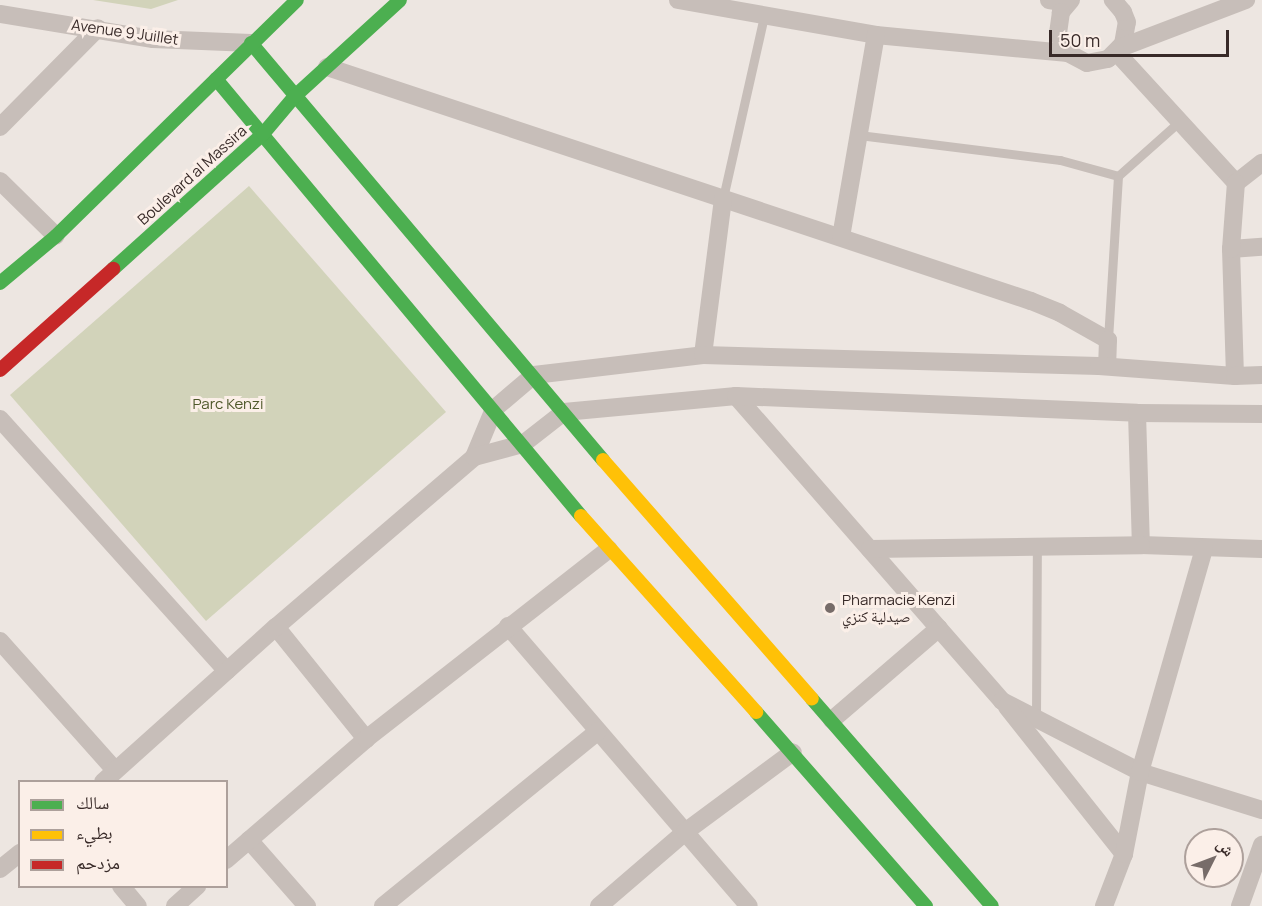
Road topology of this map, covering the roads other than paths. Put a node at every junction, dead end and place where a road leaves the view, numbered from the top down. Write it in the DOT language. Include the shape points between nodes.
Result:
graph roads {
  1 [pos="297,0"];
  2 [pos="400,0"];
  3 [pos="678,0"];
  4 [pos="1113,0"];
  5 [pos="1246,0"];
  6 [pos="1062,1"];
  7 [pos="0,14"];
  8 [pos="764,16"];
  9 [pos="98,28"];
  10 [pos="876,35"];
  11 [pos="251,43"];
  12 [pos="1119,50"];
  13 [pos="1068,53"];
  14 [pos="327,67"];
  15 [pos="216,80"];
  16 [pos="296,96"];
  17 [pos="1181,120"];
  18 [pos="0,127"];
  19 [pos="263,134"];
  20 [pos="859,135"];
  21 [pos="1262,163"];
  22 [pos="1118,176"];
  23 [pos="0,181"];
  24 [pos="1236,183"];
  25 [pos="723,198"];
  26 [pos="56,236"];
  27 [pos="841,237"];
  28 [pos="1262,247"];
  29 [pos="1231,249"];
  30 [pos="0,283"];
  31 [pos="1108,340"];
  32 [pos="703,355"];
  33 [pos="1107,366"];
  34 [pos="0,370"];
  35 [pos="534,375"];
  36 [pos="1262,375"];
  37 [pos="1235,376"];
  38 [pos="736,396"];
  39 [pos="494,409"];
  40 [pos="564,412"];
  41 [pos="1137,413"];
  42 [pos="1262,414"];
  43 [pos="0,419"];
  44 [pos="523,444"];
  45 [pos="474,457"];
  46 [pos="1141,545"];
  47 [pos="1037,546"];
  48 [pos="609,549"];
  49 [pos="870,549"];
  50 [pos="1204,549"];
  51 [pos="1262,549"];
  52 [pos="508,626"];
  53 [pos="276,627"];
  54 [pos="939,628"];
  55 [pos="0,641"];
  56 [pos="227,671"];
  57 [pos="1002,701"];
  58 [pos="1036,718"];
  59 [pos="832,720"];
  60 [pos="598,730"];
  61 [pos="366,740"];
  62 [pos="793,752"];
  63 [pos="1140,772"];
  64 [pos="109,776"];
  65 [pos="1262,810"];
  66 [pos="685,832"];
  67 [pos="249,840"];
  68 [pos="1262,845"];
  69 [pos="18,854"];
  70 [pos="1124,854"];
  71 [pos="228,858"];
  72 [pos="1,867"];
  73 [pos="123,888"];
  74 [pos="195,888"];
  75 [pos="138,906"];
  76 [pos="176,906"];
  77 [pos="307,906"];
  78 [pos="383,906"];
  79 [pos="599,906"];
  80 [pos="749,906"];
  81 [pos="926,906"];
  82 [pos="992,906"];
  83 [pos="1104,906"];
  84 [pos="1240,906"];
  1 -- 11 [label="street"];
  2 -- 14 [label="street, Boulevard al Massira"];
  3 -- 8 [label="street"];
  4 -- 12 [label="street" via="1127,22 1127,33"];
  5 -- 12 [label="street"];
  6 -- 13 [label="street" via="1057,23 1061,44"];
  7 -- 9 [label="street, Avenue 9 Juillet"];
  8 -- 10 [label="street"];
  8 -- 25 [label="lane"];
  9 -- 11 [label="street, Avenue 9 Juillet" via="153,39"];
  9 -- 18 [label="street"];
  10 -- 13 [label="street"];
  10 -- 20 [label="street"];
  11 -- 15 [label="street"];
  11 -- 16 [label="street"];
  12 -- 13 [label="street" via="1098,63 1087,63"];
  12 -- 17 [label="street"];
  14 -- 16 [label="street, Boulevard al Massira"];
  14 -- 25 [label="street"];
  15 -- 19 [label="street"];
  15 -- 26 [label="street"];
  16 -- 19 [label="street, Boulevard al Massira"];
  16 -- 35 [label="street"];
  17 -- 22 [label="lane"];
  17 -- 24 [label="street"];
  19 -- 34 [label="street, Boulevard al Massira"];
  19 -- 39 [label="street"];
  20 -- 22 [label="lane" via="1060,160"];
  20 -- 27 [label="street"];
  21 -- 24 [label="street"];
  22 -- 31 [label="lane"];
  23 -- 26 [label="street"];
  24 -- 29 [label="street"];
  25 -- 27 [label="street"];
  25 -- 32 [label="street"];
  26 -- 30 [label="street"];
  27 -- 31 [label="street" via="1031,301"];
  28 -- 29 [label="street"];
  29 -- 37 [label="street"];
  31 -- 33 [label="street"];
  32 -- 33 [label="street"];
  32 -- 35 [label="street"];
  33 -- 37 [label="street"];
  35 -- 39 [label="street"];
  35 -- 40 [label="street"];
  36 -- 37 [label="street"];
  38 -- 40 [label="street"];
  38 -- 41 [label="street"];
  38 -- 49 [label="street"];
  39 -- 44 [label="street"];
  39 -- 45 [label="street"];
  40 -- 44 [label="street"];
  40 -- 59 [label="street"];
  41 -- 42 [label="street"];
  41 -- 46 [label="street"];
  43 -- 56 [label="street"];
  44 -- 45 [label="street"];
  44 -- 48 [label="street"];
  45 -- 53 [label="street"];
  46 -- 47 [label="street"];
  46 -- 50 [label="street"];
  47 -- 49 [label="street"];
  47 -- 58 [label="lane"];
  48 -- 52 [label="street"];
  48 -- 62 [label="street"];
  49 -- 54 [label="street"];
  50 -- 51 [label="street"];
  50 -- 63 [label="street"];
  52 -- 60 [label="street"];
  52 -- 61 [label="street"];
  53 -- 56 [label="street"];
  53 -- 61 [label="street"];
  54 -- 57 [label="street"];
  54 -- 59 [label="street"];
  55 -- 64 [label="street"];
  56 -- 64 [label="street"];
  57 -- 58 [label="street"];
  57 -- 70 [label="street"];
  58 -- 63 [label="street"];
  59 -- 82 [label="street"];
  60 -- 66 [label="street"];
  60 -- 78 [label="street"];
  61 -- 67 [label="street"];
  62 -- 66 [label="street"];
  62 -- 81 [label="street"];
  63 -- 65 [label="street"];
  63 -- 70 [label="street"];
  66 -- 79 [label="street"];
  66 -- 80 [label="street"];
  67 -- 71 [label="street"];
  67 -- 77 [label="street"];
  68 -- 84 [label="street"];
  69 -- 72 [label="street"];
  70 -- 83 [label="street"];
  73 -- 75 [label="street"];
  74 -- 76 [label="street"];
}
